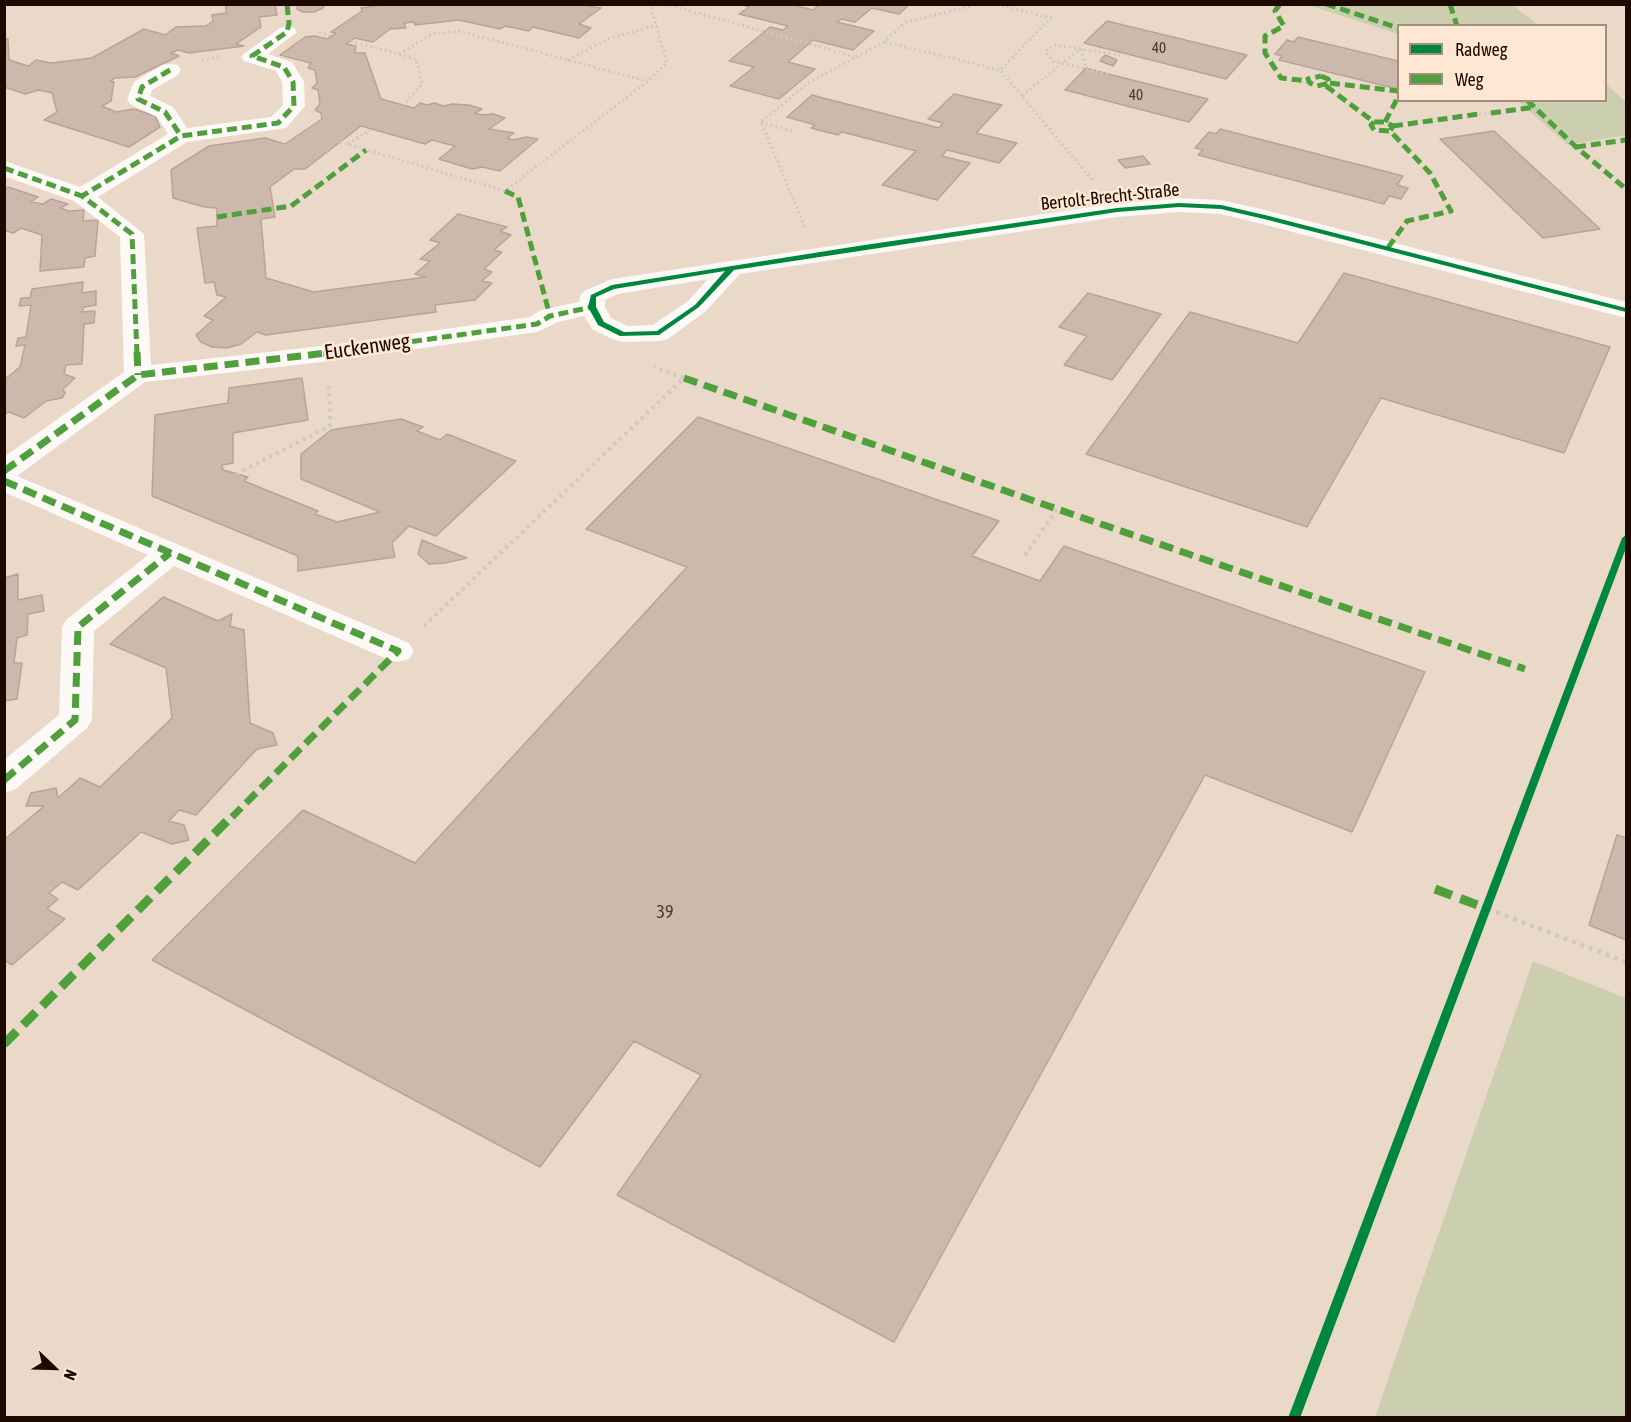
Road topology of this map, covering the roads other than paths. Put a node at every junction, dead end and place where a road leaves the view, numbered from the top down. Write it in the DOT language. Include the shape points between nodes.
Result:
graph roads {
  1 [pos="287,32"];
  2 [pos="170,70"];
  3 [pos="181,136"];
  4 [pos="4,168"];
  5 [pos="82,196"];
  6 [pos="732,268"];
  7 [pos="592,307"];
  8 [pos="1626,310"];
  9 [pos="138,375"];
  10 [pos="4,471"];
  11 [pos="4,481"];
  12 [pos="170,553"];
  13 [pos="398,651"];
  14 [pos="4,780"];
  1 -- 3 [label="street" via="252,56 284,67 293,82 294,106 278,123"];
  2 -- 3 [label="street" via="142,87 138,99 165,112"];
  3 -- 5 [label="street"];
  4 -- 5 [label="street"];
  5 -- 9 [label="street" via="132,234"];
  6 -- 7 [label="street, Bertolt-Brecht-Straße" via="612,287 593,297"];
  6 -- 7 [label="street" via="696,306 659,333 623,334 601,324"];
  6 -- 8 [label="street, Bertolt-Brecht-Straße" via="1117,210 1179,205 1221,207"];
  7 -- 9 [label="street, Euckenweg" via="550,316 537,324"];
  9 -- 10 [label="street, Euckenweg"];
  11 -- 12 [label="street"];
  12 -- 13 [label="street"];
  12 -- 14 [label="street" via="78,627 75,720"];
}
